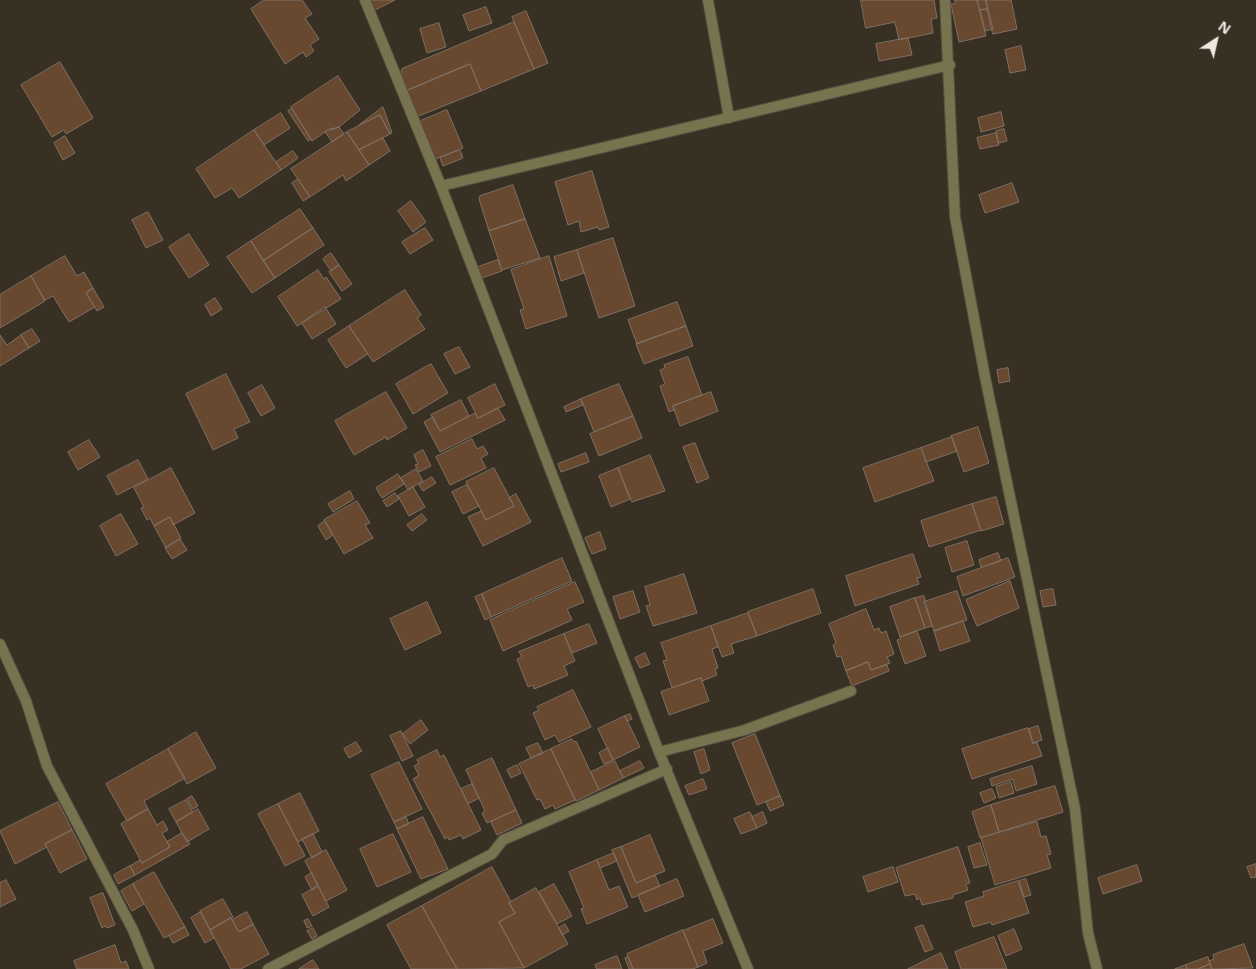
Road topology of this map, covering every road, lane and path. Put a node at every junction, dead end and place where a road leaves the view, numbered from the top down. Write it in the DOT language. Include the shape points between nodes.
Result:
graph roads {
  1 [pos="365,0"];
  2 [pos="708,0"];
  3 [pos="946,0"];
  4 [pos="950,65"];
  5 [pos="729,118"];
  6 [pos="442,186"];
  7 [pos="0,644"];
  8 [pos="851,691"];
  9 [pos="659,752"];
  10 [pos="667,769"];
  11 [pos="149,969"];
  12 [pos="268,969"];
  13 [pos="748,969"];
  14 [pos="1097,969"];
  1 -- 6 [label="street"];
  2 -- 5 [label="street"];
  3 -- 4 [label="street"];
  4 -- 5 [label="street"];
  4 -- 14 [label="street" via="955,217 985,378 1075,809 1088,933"];
  5 -- 6 [label="street"];
  6 -- 9 [label="street"];
  7 -- 11 [label="street" via="26,701 48,766 133,930"];
  8 -- 9 [label="street" via="745,730"];
  9 -- 10 [label="street"];
  10 -- 12 [label="street" via="503,840 492,854"];
  10 -- 13 [label="street"];
}
